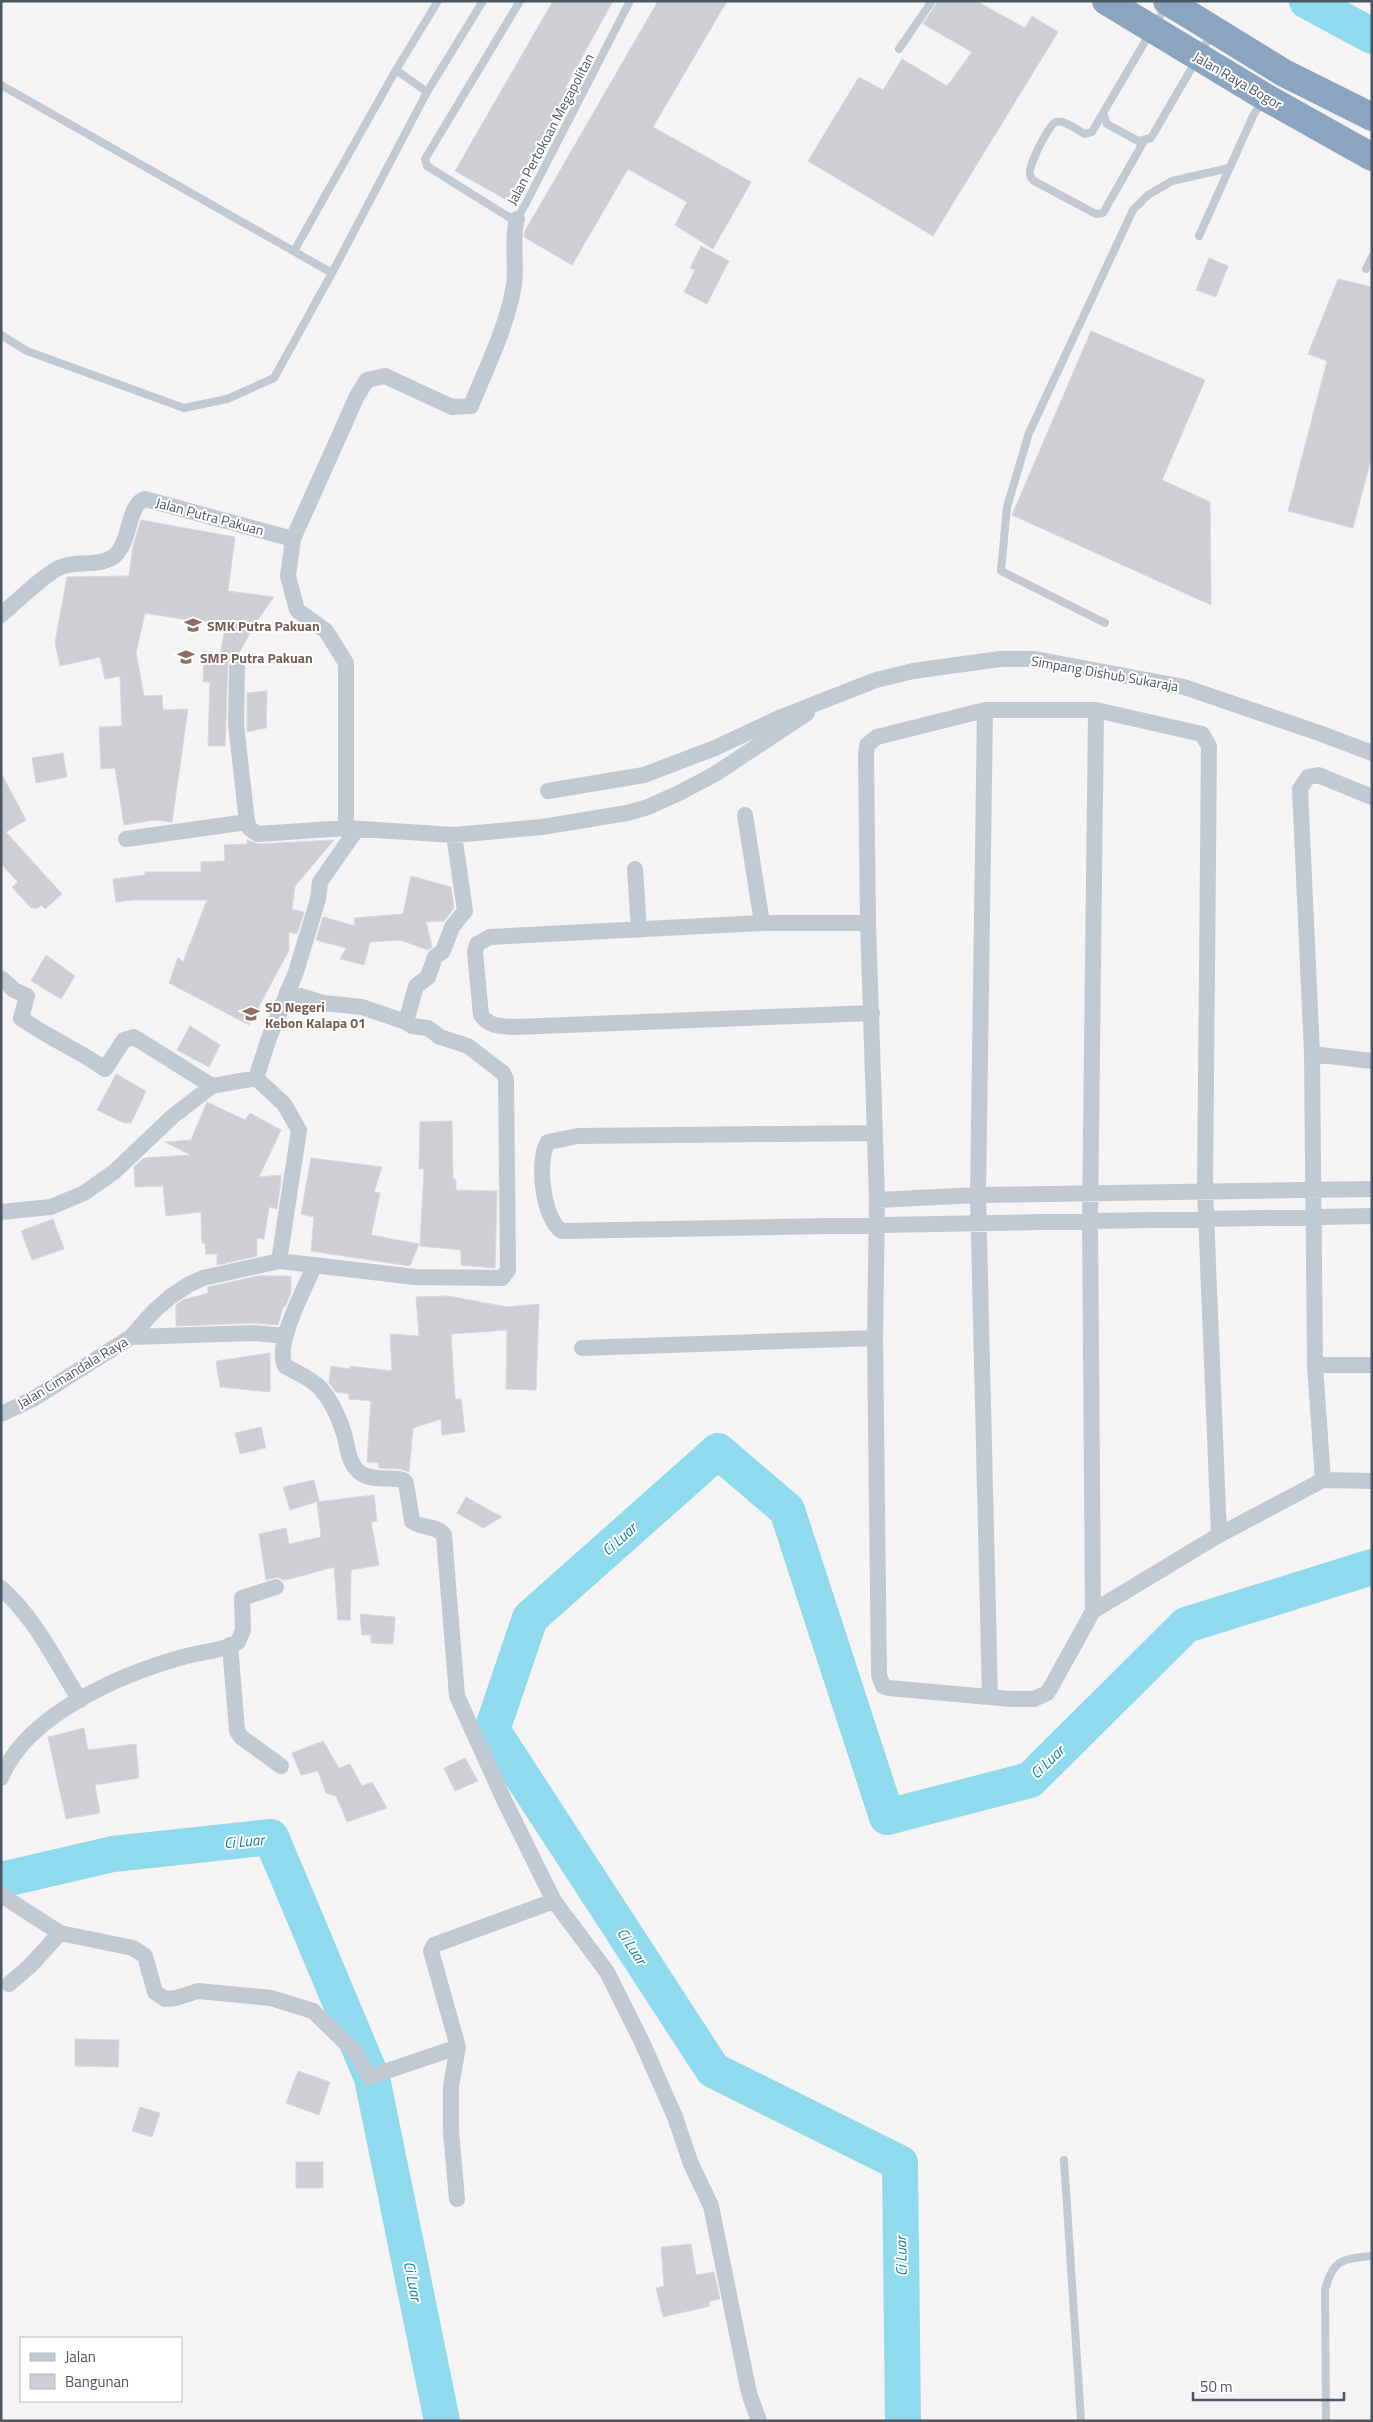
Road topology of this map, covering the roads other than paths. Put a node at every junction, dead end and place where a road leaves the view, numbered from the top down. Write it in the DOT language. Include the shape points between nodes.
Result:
graph roads {
  1 [pos="438,1"];
  2 [pos="483,1"];
  3 [pos="520,1"];
  4 [pos="630,1"];
  5 [pos="932,1"];
  6 [pos="1106,1"];
  7 [pos="1167,2"];
  8 [pos="1152,29"];
  9 [pos="1213,30"];
  10 [pos="899,49"];
  11 [pos="1198,57"];
  12 [pos="396,70"];
  13 [pos="1,85"];
  14 [pos="427,92"];
  15 [pos="1265,97"];
  16 [pos="1103,113"];
  17 [pos="1372,117"];
  18 [pos="1144,141"];
  19 [pos="1372,157"];
  20 [pos="1229,168"];
  21 [pos="517,219"];
  22 [pos="1199,236"];
  23 [pos="294,250"];
  24 [pos="1372,257"];
  25 [pos="1366,269"];
  26 [pos="332,273"];
  27 [pos="1,335"];
  28 [pos="293,539"];
  29 [pos="1,614"];
  30 [pos="1106,623"];
  31 [pos="237,667"];
  32 [pos="820,702"];
  33 [pos="985,710"];
  34 [pos="1096,710"];
  35 [pos="1372,753"];
  36 [pos="548,791"];
  37 [pos="1372,797"];
  38 [pos="746,816"];
  39 [pos="247,822"];
  40 [pos="352,828"];
  41 [pos="454,835"];
  42 [pos="126,839"];
  43 [pos="635,869"];
  44 [pos="762,923"];
  45 [pos="868,923"];
  46 [pos="639,930"];
  47 [pos="2,979"];
  48 [pos="287,992"];
  49 [pos="872,1013"];
  50 [pos="406,1022"];
  51 [pos="1312,1054"];
  52 [pos="1372,1061"];
  53 [pos="256,1078"];
  54 [pos="212,1086"];
  55 [pos="874,1133"];
  56 [pos="1372,1189"];
  57 [pos="1205,1190"];
  58 [pos="1312,1191"];
  59 [pos="1090,1194"];
  60 [pos="978,1195"];
  61 [pos="878,1200"];
  62 [pos="1,1212"];
  63 [pos="1313,1216"];
  64 [pos="1372,1216"];
  65 [pos="1206,1218"];
  66 [pos="1090,1220"];
  67 [pos="978,1222"];
  68 [pos="876,1225"];
  69 [pos="279,1261"];
  70 [pos="314,1266"];
  71 [pos="285,1336"];
  72 [pos="131,1337"];
  73 [pos="875,1338"];
  74 [pos="582,1348"];
  75 [pos="1315,1365"];
  76 [pos="1372,1366"];
  77 [pos="1,1414"];
  78 [pos="1324,1480"];
  79 [pos="1372,1481"];
  80 [pos="1219,1534"];
  81 [pos="276,1587"];
  82 [pos="1,1588"];
  83 [pos="1093,1611"];
  84 [pos="230,1645"];
  85 [pos="990,1698"];
  86 [pos="80,1700"];
  87 [pos="281,1766"];
  88 [pos="1,1778"];
  89 [pos="5,1898"];
  90 [pos="554,1901"];
  91 [pos="60,1933"];
  92 [pos="9,1984"];
  93 [pos="451,2048"];
  94 [pos="1064,2160"];
  95 [pos="457,2199"];
  96 [pos="1372,2256"];
  97 [pos="759,2421"];
  98 [pos="1082,2421"];
  99 [pos="1326,2421"];
  1 -- 12 [label="lane"];
  2 -- 14 [label="lane"];
  3 -- 21 [label="lane, Jalan Pertokoan Megapolitan" via="426,159 427,166 506,217"];
  4 -- 21 [label="lane, Jalan Pertokoan Megapolitan"];
  5 -- 10 [label="lane"];
  6 -- 8 [label="highway, Jalan Raya Bogor"];
  7 -- 8 [label="lane"];
  7 -- 9 [label="highway, Jalan Raya Bogor"];
  8 -- 11 [label="highway, Jalan Raya Bogor"];
  8 -- 16 [label="lane"];
  9 -- 11 [label="lane"];
  9 -- 17 [label="highway, Jalan Raya Bogor" via="1284,73"];
  11 -- 15 [label="highway, Jalan Raya Bogor"];
  11 -- 18 [label="lane" via="1151,138"];
  12 -- 14 [label="lane"];
  12 -- 23 [label="lane"];
  13 -- 23 [label="lane"];
  14 -- 26 [label="lane"];
  15 -- 19 [label="highway, Jalan Raya Bogor"];
  15 -- 20 [label="lane"];
  16 -- 18 [label="lane" via="1107,124 1138,141"];
  16 -- 18 [label="lane" via="1092,132 1085,134 1060,121 1054,122 1031,165 1029,174 1034,181 1096,214 1103,213"];
  20 -- 22 [label="lane"];
  20 -- 30 [label="lane" via="1172,181 1133,210 1029,433 1007,507 1001,571"];
  21 -- 28 [label="street" via="515,274 509,312 472,406 452,407 386,376 367,380"];
  23 -- 26 [label="lane"];
  24 -- 25 [label="lane"];
  26 -- 27 [label="lane" via="274,378 227,399 207,404 184,408 160,401 27,351"];
  28 -- 29 [label="street, Jalan Putra Pakuan" via="141,500 127,535 114,556 100,562 61,567"];
  28 -- 40 [label="street" via="288,576 297,610 326,631 346,663"];
  31 -- 39 [label="street" via="236,716"];
  32 -- 35 [label="street, Simpang Dishub Sukaraja" via="876,680 913,671 1000,659 1035,659 1184,687"];
  32 -- 36 [label="street, Simpang Dishub Sukaraja" via="644,775"];
  32 -- 41 [label="street" via="715,774 648,807 542,827"];
  33 -- 34 [label="street"];
  33 -- 45 [label="street" via="877,736 867,745"];
  33 -- 60 [label="street"];
  34 -- 57 [label="street" via="1202,734 1209,746"];
  34 -- 59 [label="street"];
  37 -- 51 [label="street" via="1318,776 1308,776 1300,789"];
  38 -- 44 [label="street"];
  39 -- 40 [label="street" via="250,829 258,834"];
  39 -- 42 [label="street"];
  40 -- 41 [label="street"];
  40 -- 48 [label="street" via="320,882 318,899"];
  41 -- 50 [label="street" via="465,911 452,927 443,951 435,957 428,977 416,986"];
  43 -- 46 [label="street"];
  44 -- 45 [label="street"];
  44 -- 46 [label="street"];
  45 -- 49 [label="street"];
  46 -- 49 [label="street" via="483,939 475,952 480,1015 493,1025 515,1027"];
  47 -- 54 [label="street" via="14,990 28,996 21,1018 39,1032 105,1069 124,1040 134,1037"];
  48 -- 50 [label="street" via="323,1003 362,1007"];
  48 -- 53 [label="street"];
  49 -- 55 [label="street"];
  50 -- 70 [label="street" via="468,1046 503,1073 506,1080 508,1270 502,1278 415,1277"];
  51 -- 52 [label="street"];
  51 -- 58 [label="street"];
  53 -- 54 [label="street"];
  53 -- 69 [label="street" via="284,1104 299,1130"];
  54 -- 62 [label="street" via="155,1132 114,1172 84,1193 51,1207"];
  55 -- 61 [label="street"];
  55 -- 68 [label="street" via="578,1136 552,1140 546,1146 541,1181 555,1225 562,1231"];
  56 -- 58 [label="street"];
  57 -- 58 [label="street"];
  57 -- 59 [label="street"];
  57 -- 65 [label="street"];
  58 -- 63 [label="street"];
  59 -- 60 [label="street"];
  59 -- 66 [label="street"];
  60 -- 61 [label="street"];
  60 -- 67 [label="street"];
  61 -- 68 [label="street"];
  63 -- 64 [label="street"];
  63 -- 65 [label="street"];
  63 -- 75 [label="street"];
  65 -- 66 [label="street"];
  65 -- 80 [label="street"];
  66 -- 67 [label="street"];
  66 -- 83 [label="street"];
  67 -- 68 [label="street"];
  67 -- 85 [label="street"];
  68 -- 73 [label="street"];
  69 -- 70 [label="street"];
  69 -- 72 [label="street, Jalan Cimandala Raya" via="203,1278 188,1285 153,1312"];
  70 -- 71 [label="street"];
  71 -- 72 [label="street" via="254,1333"];
  71 -- 90 [label="street" via="285,1366 316,1385 332,1405 354,1465 360,1473 403,1480 412,1521 444,1534 457,1696"];
  72 -- 77 [label="street, Jalan Cimandala Raya" via="33,1399"];
  73 -- 74 [label="street"];
  73 -- 85 [label="street" via="881,1681 888,1688"];
  75 -- 76 [label="street"];
  75 -- 78 [label="street"];
  78 -- 79 [label="street"];
  78 -- 80 [label="street"];
  80 -- 83 [label="street"];
  81 -- 84 [label="street" via="243,1596 242,1634 238,1642"];
  82 -- 86 [label="street" via="29,1617"];
  83 -- 85 [label="street" via="1047,1693 1034,1699"];
  84 -- 86 [label="street" via="156,1665"];
  84 -- 87 [label="street" via="237,1731"];
  86 -- 88 [label="street" via="48,1718 29,1736 13,1754"];
  89 -- 91 [label="street"];
  90 -- 93 [label="street" via="444,1940 432,1948"];
  90 -- 97 [label="street" via="607,1972 642,2042 710,2206 748,2393"];
  91 -- 92 [label="street"];
  91 -- 93 [label="street" via="133,1948 145,1956 155,1992 164,1999 198,1991 271,1998 313,2011 356,2053 370,2077"];
  93 -- 95 [label="street" via="451,2123"];
  94 -- 98 [label="lane"];
  96 -- 99 [label="lane" via="1343,2259 1335,2265 1328,2280"];
}
